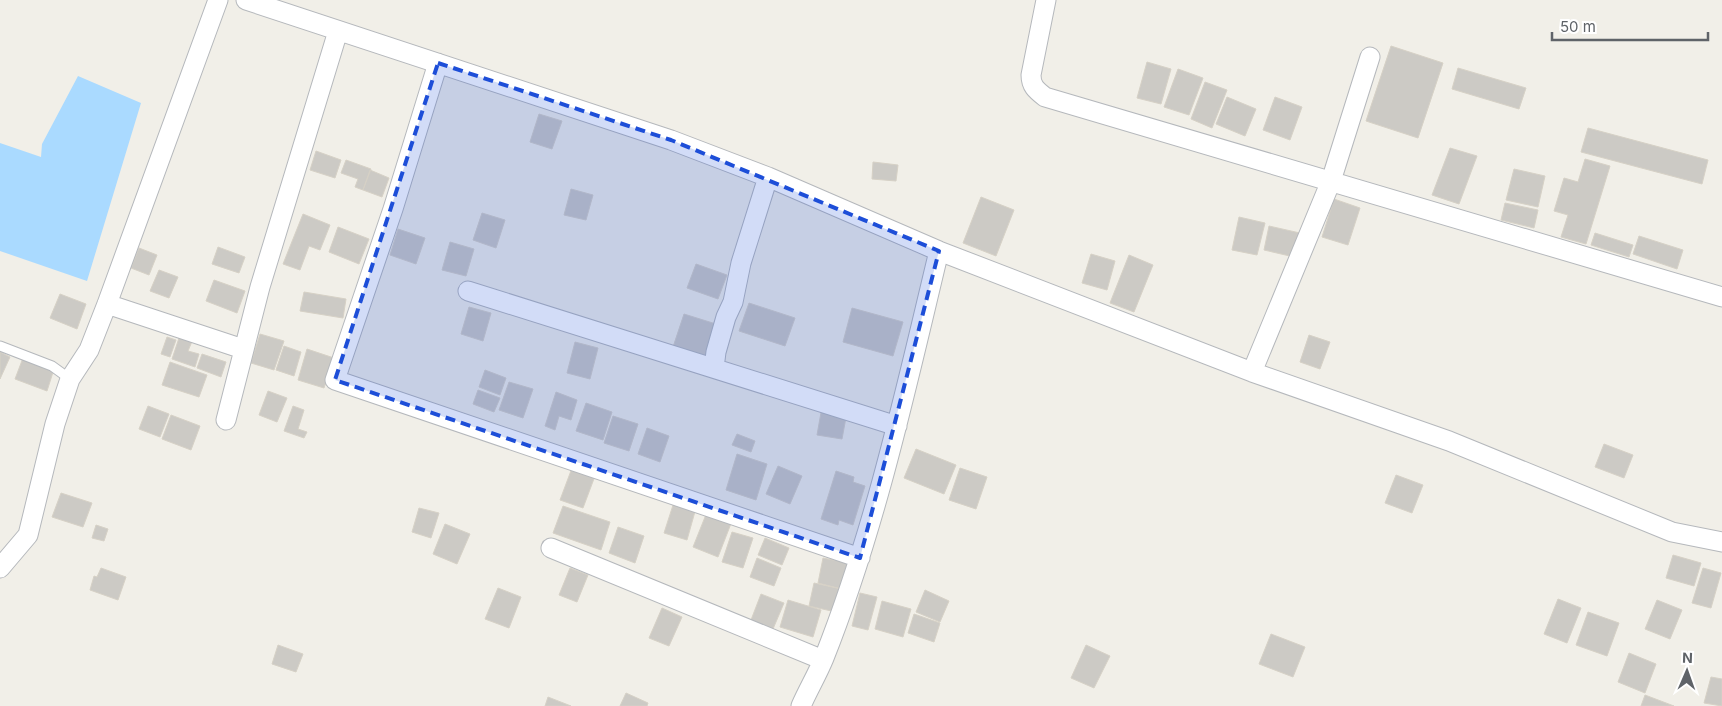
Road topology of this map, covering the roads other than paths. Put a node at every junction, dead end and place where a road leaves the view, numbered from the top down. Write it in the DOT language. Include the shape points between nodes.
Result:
graph roads {
  1 [pos="218,0"];
  2 [pos="246,0"];
  3 [pos="1046,0"];
  4 [pos="338,31"];
  5 [pos="1370,57"];
  6 [pos="438,63"];
  7 [pos="768,177"];
  8 [pos="1331,181"];
  9 [pos="939,251"];
  10 [pos="468,291"];
  11 [pos="1722,297"];
  12 [pos="107,304"];
  13 [pos="0,346"];
  14 [pos="243,348"];
  15 [pos="714,368"];
  16 [pos="1252,372"];
  17 [pos="70,378"];
  18 [pos="226,420"];
  19 [pos="897,426"];
  20 [pos="1722,542"];
  21 [pos="551,548"];
  22 [pos="860,558"];
  23 [pos="0,568"];
  24 [pos="823,660"];
  25 [pos="801,706"];
  1 -- 12 [label="street"];
  2 -- 4 [label="street"];
  3 -- 8 [label="street" via="1031,74 1031,83 1045,97"];
  4 -- 6 [label="street"];
  4 -- 14 [label="street"];
  5 -- 8 [label="street"];
  6 -- 7 [label="street" via="671,140"];
  6 -- 22 [label="street" via="335,380"];
  7 -- 9 [label="street"];
  7 -- 15 [label="street" via="741,263"];
  8 -- 11 [label="street"];
  8 -- 16 [label="street"];
  9 -- 16 [label="street"];
  9 -- 19 [label="street"];
  10 -- 15 [label="street"];
  12 -- 14 [label="street"];
  12 -- 17 [label="street" via="89,350"];
  13 -- 17 [label="lane" via="52,366"];
  14 -- 18 [label="street"];
  15 -- 19 [label="street"];
  16 -- 20 [label="street" via="1449,440 1672,532"];
  17 -- 23 [label="street" via="28,535"];
  19 -- 22 [label="street"];
  21 -- 24 [label="street"];
  22 -- 24 [label="street"];
  24 -- 25 [label="street"];
}
